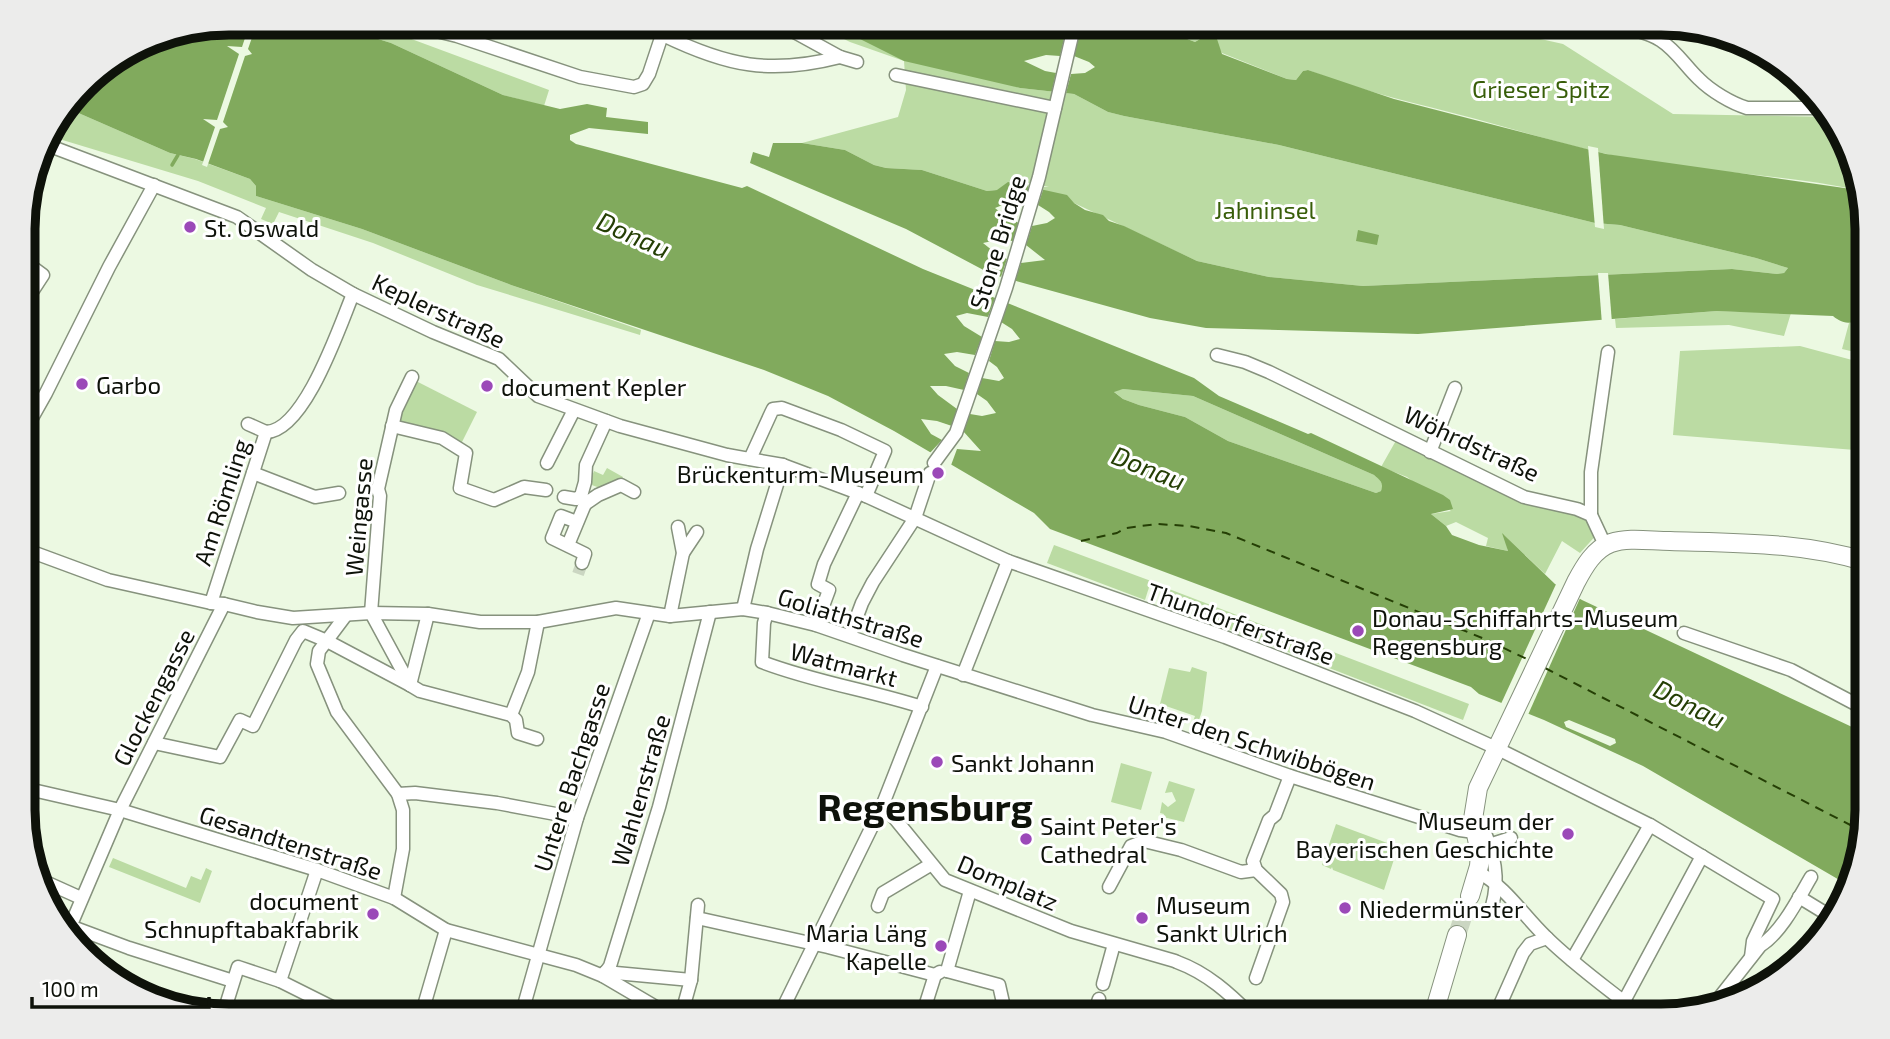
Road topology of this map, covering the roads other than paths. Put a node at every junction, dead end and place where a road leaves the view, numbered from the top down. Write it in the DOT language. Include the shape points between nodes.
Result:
graph roads {
  1 [pos="453,35"];
  2 [pos="662,35"];
  3 [pos="673,35"];
  4 [pos="800,35"];
  5 [pos="1072,35"];
  6 [pos="1646,35"];
  7 [pos="840,57"];
  8 [pos="857,62"];
  9 [pos="896,75"];
  10 [pos="1055,108"];
  11 [pos="1812,108"];
  12 [pos="54,147"];
  13 [pos="154,185"];
  14 [pos="35,269"];
  15 [pos="35,287"];
  16 [pos="353,293"];
  17 [pos="1608,352"];
  18 [pos="1217,355"];
  19 [pos="412,377"];
  20 [pos="1455,388"];
  21 [pos="574,410"];
  22 [pos="35,413"];
  23 [pos="606,421"];
  24 [pos="248,424"];
  25 [pos="392,426"];
  26 [pos="266,432"];
  27 [pos="1430,452"];
  28 [pos="750,459"];
  29 [pos="547,463"];
  30 [pos="783,465"];
  31 [pos="253,473"];
  32 [pos="540,489"];
  33 [pos="634,492"];
  34 [pos="339,493"];
  35 [pos="862,495"];
  36 [pos="564,497"];
  37 [pos="583,500"];
  38 [pos="1591,514"];
  39 [pos="915,517"];
  40 [pos="678,527"];
  41 [pos="697,532"];
  42 [pos="1605,545"];
  43 [pos="35,553"];
  44 [pos="683,553"];
  45 [pos="1855,558"];
  46 [pos="1008,561"];
  47 [pos="582,563"];
  48 [pos="211,603"];
  49 [pos="224,604"];
  50 [pos="743,609"];
  51 [pos="710,612"];
  52 [pos="371,613"];
  53 [pos="647,613"];
  54 [pos="767,613"];
  55 [pos="346,614"];
  56 [pos="428,614"];
  57 [pos="670,616"];
  58 [pos="293,618"];
  59 [pos="538,621"];
  60 [pos="816,625"];
  61 [pos="303,631"];
  62 [pos="1684,634"];
  63 [pos="850,635"];
  64 [pos="323,646"];
  65 [pos="937,666"];
  66 [pos="963,675"];
  67 [pos="415,688"];
  68 [pos="1855,703"];
  69 [pos="922,708"];
  70 [pos="511,715"];
  71 [pos="537,739"];
  72 [pos="154,743"];
  73 [pos="1503,752"];
  74 [pos="1290,776"];
  75 [pos="35,791"];
  76 [pos="398,794"];
  77 [pos="883,804"];
  78 [pos="120,810"];
  79 [pos="577,818"];
  80 [pos="1650,825"];
  81 [pos="1478,830"];
  82 [pos="1511,838"];
  83 [pos="1488,845"];
  84 [pos="1702,856"];
  85 [pos="930,864"];
  86 [pos="317,870"];
  87 [pos="1256,870"];
  88 [pos="1478,872"];
  89 [pos="1811,877"];
  90 [pos="50,884"];
  91 [pos="1497,886"];
  92 [pos="1109,887"];
  93 [pos="970,891"];
  94 [pos="1471,897"];
  95 [pos="1800,897"];
  96 [pos="81,898"];
  97 [pos="394,898"];
  98 [pos="878,906"];
  99 [pos="1492,906"];
  100 [pos="1825,913"];
  101 [pos="71,922"];
  102 [pos="446,930"];
  103 [pos="80,933"];
  104 [pos="1457,935"];
  105 [pos="1547,938"];
  106 [pos="816,941"];
  107 [pos="1110,943"];
  108 [pos="537,955"];
  109 [pos="1751,957"];
  110 [pos="1572,960"];
  111 [pos="941,973"];
  112 [pos="604,974"];
  113 [pos="1256,978"];
  114 [pos="691,980"];
  115 [pos="233,981"];
  116 [pos="280,981"];
  117 [pos="1102,985"];
  118 [pos="1723,994"];
  119 [pos="1099,999"];
  120 [pos="1624,1001"];
  121 [pos="226,1004"];
  122 [pos="317,1004"];
  123 [pos="424,1004"];
  124 [pos="524,1004"];
  125 [pos="652,1004"];
  126 [pos="684,1004"];
  127 [pos="785,1004"];
  128 [pos="927,1004"];
  129 [pos="1003,1004"];
  130 [pos="1097,1004"];
  131 [pos="1238,1004"];
  132 [pos="1437,1004"];
  133 [pos="1500,1004"];
  134 [pos="1622,1004"];
  135 [pos="1628,1004"];
  1 -- 2 [label="street" via="580,77 634,87 646,81"];
  3 -- 7 [label="street" via="703,54 741,64 787,66"];
  4 -- 7 [label="street"];
  5 -- 10 [label="street, Stone Bridge"];
  6 -- 11 [label="street" via="1660,40 1704,84 1740,106"];
  7 -- 8 [label="street"];
  9 -- 10 [label="street"];
  10 -- 39 [label="street, Stone Bridge" via="1006,288 953,441 932,468"];
  12 -- 13 [label="street, Keplerstraße"];
  13 -- 16 [label="street, Keplerstraße" via="237,217"];
  13 -- 22 [label="street"];
  14 -- 15 [label="street" via="43,275"];
  16 -- 21 [label="street, Keplerstraße" via="504,362 538,396"];
  16 -- 26 [label="street" via="316,384 282,424"];
  17 -- 38 [label="street" via="1591,472"];
  18 -- 27 [label="street, Wöhrdstraße" via="1269,372"];
  19 -- 25 [label="street, Weingasse"];
  20 -- 27 [label="street"];
  21 -- 23 [label="street, Keplerstraße"];
  21 -- 29 [label="street"];
  23 -- 28 [label="street, Keplerstraße"];
  23 -- 37 [label="street" via="586,465"];
  24 -- 26 [label="street, Am Römling"];
  25 -- 32 [label="street" via="442,438 466,453 460,488 494,500 516,489"];
  25 -- 52 [label="street, Weingasse" via="378,489"];
  26 -- 31 [label="street, Am Römling"];
  27 -- 38 [label="street, Wöhrdstraße" via="1524,498"];
  28 -- 30 [label="street, Keplerstraße"];
  28 -- 35 [label="street" via="771,413 782,408 885,452"];
  30 -- 35 [label="street, Thundorferstraße"];
  30 -- 50 [label="street"];
  31 -- 34 [label="street" via="315,497"];
  31 -- 48 [label="street, Am Römling"];
  33 -- 37 [label="street" via="621,485"];
  35 -- 39 [label="street, Thundorferstraße"];
  35 -- 60 [label="street" via="824,564 818,584 829,590"];
  36 -- 37 [label="street"];
  37 -- 47 [label="street" via="568,545 585,554"];
  38 -- 42 [label="street"];
  39 -- 46 [label="street, Thundorferstraße"];
  39 -- 63 [label="street, Stone Bridge" via="873,582"];
  40 -- 44 [label="street"];
  41 -- 44 [label="street"];
  42 -- 45 [label="street" via="1621,540 1799,546"];
  42 -- 73 [label="street" via="1574,585 1511,717"];
  43 -- 48 [label="street, Goliathstraße" via="108,580"];
  44 -- 57 [label="street"];
  46 -- 66 [label="street"];
  46 -- 73 [label="street, Thundorferstraße" via="1292,662"];
  48 -- 49 [label="street, Goliathstraße"];
  49 -- 58 [label="street, Goliathstraße"];
  49 -- 72 [label="street, Glockengasse"];
  50 -- 51 [label="street, Goliathstraße"];
  50 -- 54 [label="street, Goliathstraße"];
  51 -- 57 [label="street, Goliathstraße"];
  51 -- 112 [label="street, Wahlenstraße" via="659,807"];
  52 -- 55 [label="street, Goliathstraße"];
  52 -- 56 [label="street, Goliathstraße"];
  52 -- 67 [label="street"];
  53 -- 57 [label="street, Goliathstraße"];
  53 -- 59 [label="street, Goliathstraße" via="616,608"];
  53 -- 79 [label="street, Untere Bachgasse"];
  54 -- 60 [label="street, Goliathstraße"];
  54 -- 69 [label="street, Watmarkt" via="762,662"];
  55 -- 58 [label="street, Goliathstraße"];
  55 -- 64 [label="street"];
  56 -- 59 [label="street, Goliathstraße" via="480,622"];
  56 -- 67 [label="street"];
  58 -- 61 [label="street"];
  59 -- 70 [label="street" via="528,672"];
  60 -- 63 [label="street, Goliathstraße"];
  61 -- 64 [label="street"];
  61 -- 72 [label="street" via="253,726 240,720 220,757"];
  62 -- 68 [label="street" via="1791,670"];
  63 -- 65 [label="street, Goliathstraße"];
  64 -- 67 [label="street"];
  64 -- 76 [label="street" via="317,664 338,712"];
  65 -- 66 [label="street, Unter den Schwibbögen"];
  65 -- 69 [label="street"];
  66 -- 74 [label="street, Unter den Schwibbögen" via="1092,715 1166,732"];
  67 -- 70 [label="street"];
  69 -- 77 [label="street"];
  70 -- 71 [label="street" via="517,733"];
  72 -- 78 [label="street, Glockengasse"];
  73 -- 80 [label="street, Thundorferstraße" via="1554,783"];
  73 -- 81 [label="street" via="1476,795 1473,819"];
  74 -- 81 [label="street, Unter den Schwibbögen" via="1460,830"];
  74 -- 87 [label="street" via="1253,861"];
  75 -- 78 [label="street, Gesandtenstraße"];
  76 -- 79 [label="street" via="497,803"];
  76 -- 97 [label="street" via="405,819 404,849"];
  77 -- 85 [label="street, Domplatz"];
  77 -- 106 [label="street"];
  78 -- 86 [label="street, Gesandtenstraße"];
  78 -- 96 [label="street, Glockengasse"];
  79 -- 108 [label="street, Untere Bachgasse"];
  80 -- 84 [label="street, Thundorferstraße" via="1678,837"];
  80 -- 110 [label="street"];
  81 -- 83 [label="street"];
  81 -- 88 [label="street"];
  82 -- 83 [label="street"];
  83 -- 91 [label="street"];
  84 -- 109 [label="street, Thundorferstraße" via="1773,899"];
  84 -- 120 [label="street"];
  85 -- 93 [label="street, Domplatz" via="945,880"];
  85 -- 98 [label="street" via="883,893"];
  86 -- 97 [label="street, Gesandtenstraße"];
  86 -- 116 [label="street"];
  87 -- 92 [label="street" via="1241,872 1144,841 1131,846"];
  87 -- 113 [label="street" via="1281,894 1283,902"];
  88 -- 91 [label="street"];
  88 -- 94 [label="street"];
  89 -- 95 [label="street"];
  90 -- 96 [label="street"];
  91 -- 99 [label="street"];
  91 -- 105 [label="street"];
  93 -- 107 [label="street, Domplatz"];
  93 -- 111 [label="street"];
  95 -- 100 [label="street"];
  95 -- 109 [label="street"];
  96 -- 101 [label="street, Glockengasse"];
  97 -- 102 [label="street, Gesandtenstraße"];
  102 -- 108 [label="street, Gesandtenstraße"];
  102 -- 123 [label="street"];
  103 -- 115 [label="street"];
  104 -- 132 [label="street"];
  105 -- 110 [label="street"];
  105 -- 133 [label="street" via="1530,944 1522,953"];
  106 -- 111 [label="street"];
  106 -- 114 [label="street" via="698,911"];
  106 -- 127 [label="street"];
  107 -- 117 [label="street"];
  107 -- 131 [label="street, Domplatz" via="1198,970"];
  108 -- 112 [label="street, Gesandtenstraße"];
  108 -- 124 [label="street, Untere Bachgasse"];
  109 -- 118 [label="street"];
  110 -- 120 [label="street"];
  111 -- 128 [label="street"];
  111 -- 129 [label="street" via="999,985"];
  112 -- 114 [label="street"];
  112 -- 125 [label="street"];
  114 -- 126 [label="street"];
  115 -- 116 [label="street" via="238,967"];
  115 -- 121 [label="street"];
  116 -- 122 [label="street"];
  119 -- 130 [label="street"];
  120 -- 134 [label="street"];
  120 -- 135 [label="street"];
}
